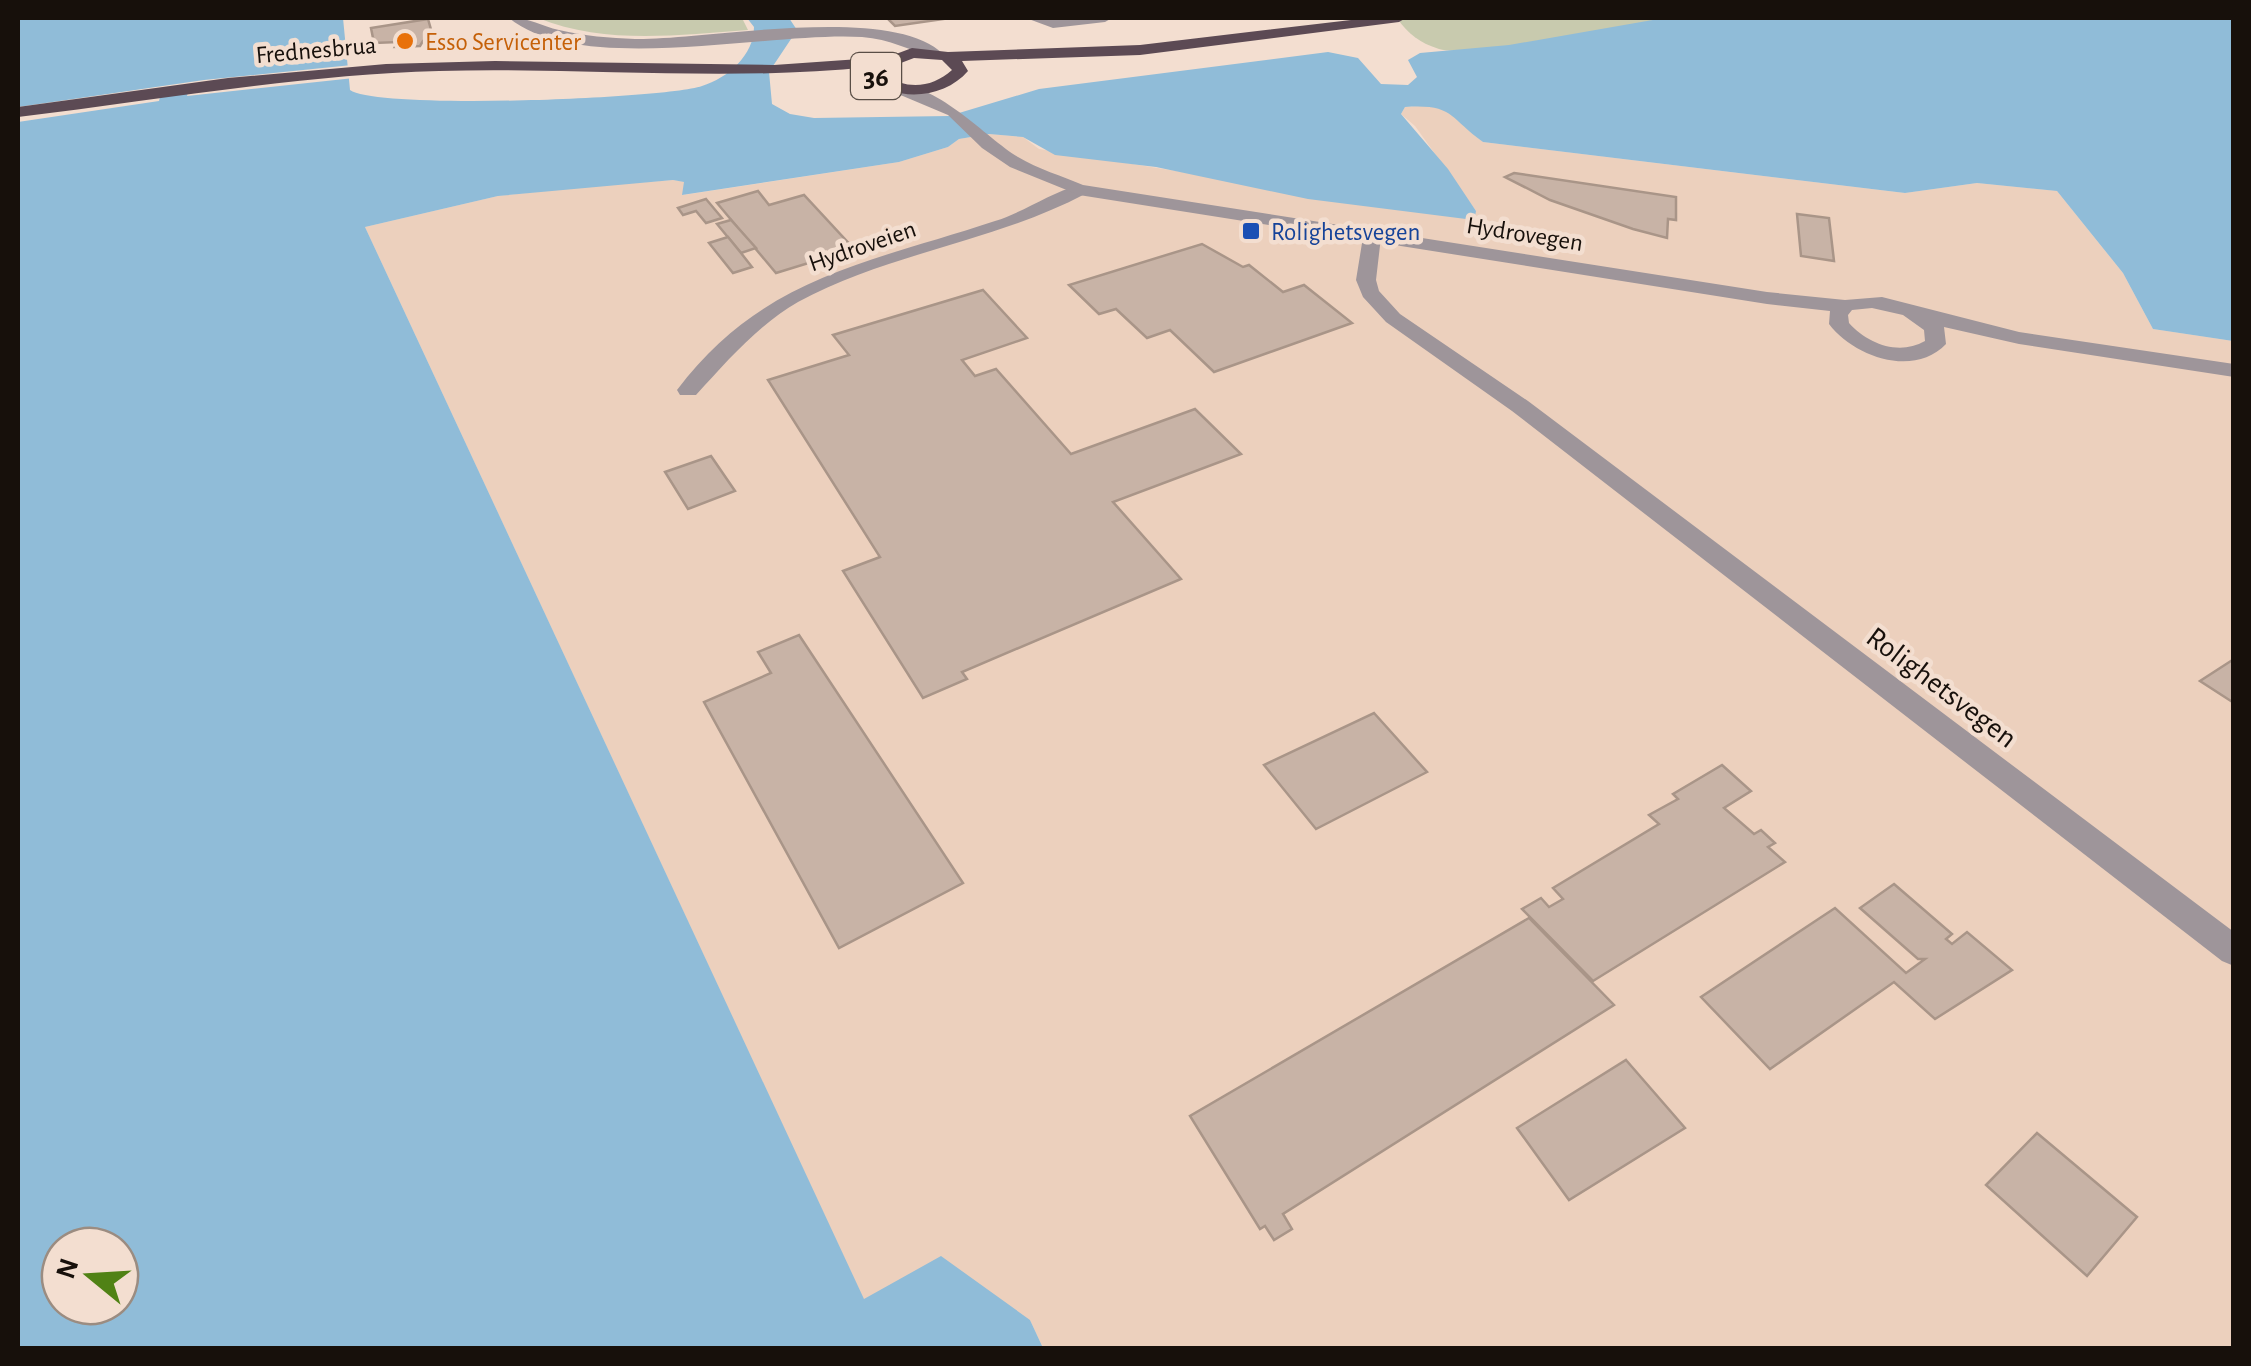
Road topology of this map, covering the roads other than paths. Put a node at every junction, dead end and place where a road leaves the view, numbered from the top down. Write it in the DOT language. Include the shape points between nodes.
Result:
graph roads {
  1 [pos="516,18"];
  2 [pos="1034,18"];
  3 [pos="1105,18"];
  4 [pos="1399,18"];
  5 [pos="866,33"];
  6 [pos="1140,50"];
  7 [pos="941,55"];
  8 [pos="888,59"];
  9 [pos="802,69"];
  10 [pos="953,78"];
  11 [pos="889,85"];
  12 [pos="18,112"];
  13 [pos="954,112"];
  14 [pos="1078,190"];
  15 [pos="1372,237"];
  16 [pos="1842,315"];
  17 [pos="1921,316"];
  18 [pos="2018,338"];
  19 [pos="1938,339"];
  20 [pos="2234,371"];
  21 [pos="688,390"];
  22 [pos="2234,950"];
  1 -- 5 [label="street" via="589,40"];
  2 -- 3 [label="street" via="1064,24"];
  4 -- 6 [label="highway, 36"];
  5 -- 7 [label="street"];
  5 -- 8 [label="street" via="882,44"];
  6 -- 7 [label="highway, 36"];
  6 -- 10 [label="highway, 36"];
  7 -- 8 [label="highway, 36"];
  7 -- 10 [label="highway" via="959,66"];
  8 -- 9 [label="highway, 36"];
  8 -- 11 [label="highway, 36" via="875,72"];
  9 -- 11 [label="highway, 36"];
  9 -- 12 [label="highway, Frednesbrua / 36" via="384,68 241,80"];
  10 -- 11 [label="highway, 36" via="920,89"];
  10 -- 13 [label="street"];
  11 -- 13 [label="street"];
  13 -- 14 [label="street, Hydrovegen" via="1016,163"];
  14 -- 15 [label="street, Hydrovegen"];
  14 -- 21 [label="street, Hydroveien" via="1002,227 791,297"];
  15 -- 16 [label="street, Hydrovegen"];
  15 -- 22 [label="street, Rolighetsvegen" via="1366,280 1392,318 1520,406"];
  16 -- 17 [label="street" via="1862,302"];
  16 -- 19 [label="street" via="1856,340 1886,352 1923,352"];
  17 -- 18 [label="street"];
  17 -- 19 [label="street"];
  18 -- 19 [label="street"];
  18 -- 20 [label="street"];
}
